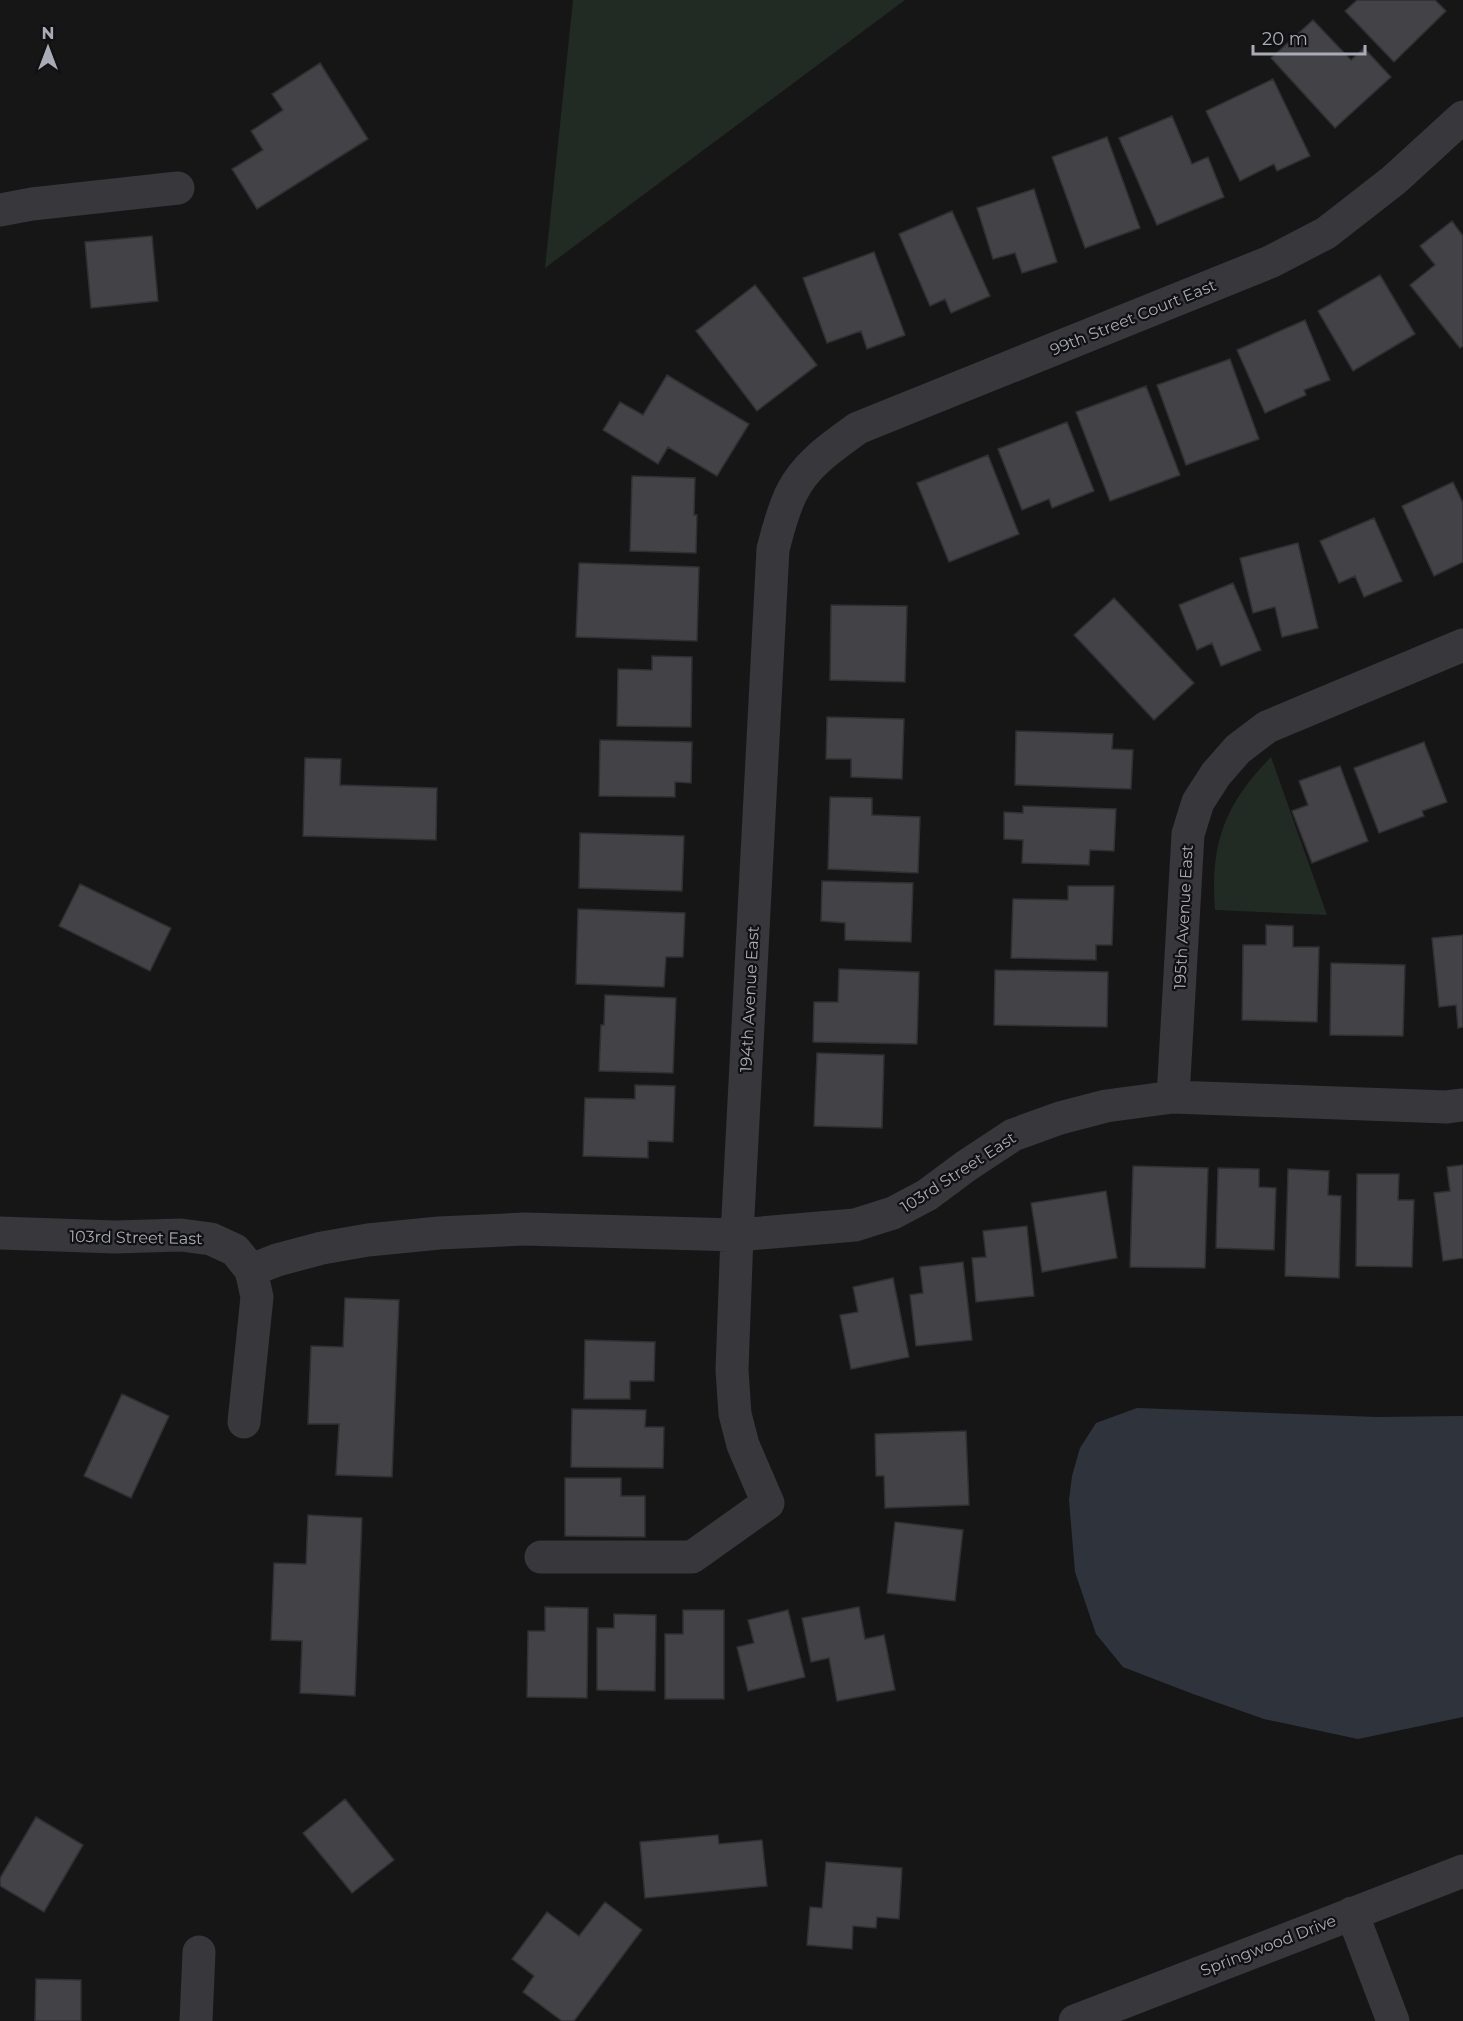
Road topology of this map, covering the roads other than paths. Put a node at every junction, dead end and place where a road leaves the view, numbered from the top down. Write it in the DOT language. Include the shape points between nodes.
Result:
graph roads {
  1 [pos="1463,117"];
  2 [pos="178,188"];
  3 [pos="0,210"];
  4 [pos="791,492"];
  5 [pos="1463,645"];
  6 [pos="1173,1097"];
  7 [pos="1463,1105"];
  8 [pos="0,1233"];
  9 [pos="737,1235"];
  10 [pos="250,1270"];
  11 [pos="244,1422"];
  12 [pos="541,1557"];
  13 [pos="1463,1871"];
  14 [pos="1352,1913"];
  15 [pos="199,1952"];
  16 [pos="196,2021"];
  17 [pos="1075,2021"];
  18 [pos="1393,2021"];
  1 -- 4 [label="street, 99th Street Court East" via="1394,180 1326,232 1270,262 858,428 808,467"];
  2 -- 3 [label="street"];
  4 -- 9 [label="street, 194th Avenue East" via="772,549"];
  5 -- 6 [label="street, 195th Avenue East" via="1267,727 1238,749 1198,802 1188,834"];
  6 -- 7 [label="street, 103rd Street East"];
  6 -- 9 [label="street, 103rd Street East" via="1106,1106 1012,1135 927,1195 893,1213 855,1225"];
  8 -- 10 [label="street, 103rd Street East" via="181,1235 211,1239 235,1250"];
  9 -- 10 [label="street, 103rd Street East" via="524,1229 368,1240"];
  9 -- 12 [label="street, 194th Avenue East" via="732,1370 735,1414 743,1445 768,1503 692,1557"];
  10 -- 11 [label="street, 103rd Street East" via="257,1297"];
  13 -- 14 [label="street, Springwood Drive"];
  14 -- 17 [label="street, Springwood Drive"];
  14 -- 18 [label="street"];
  15 -- 16 [label="street"];
}
